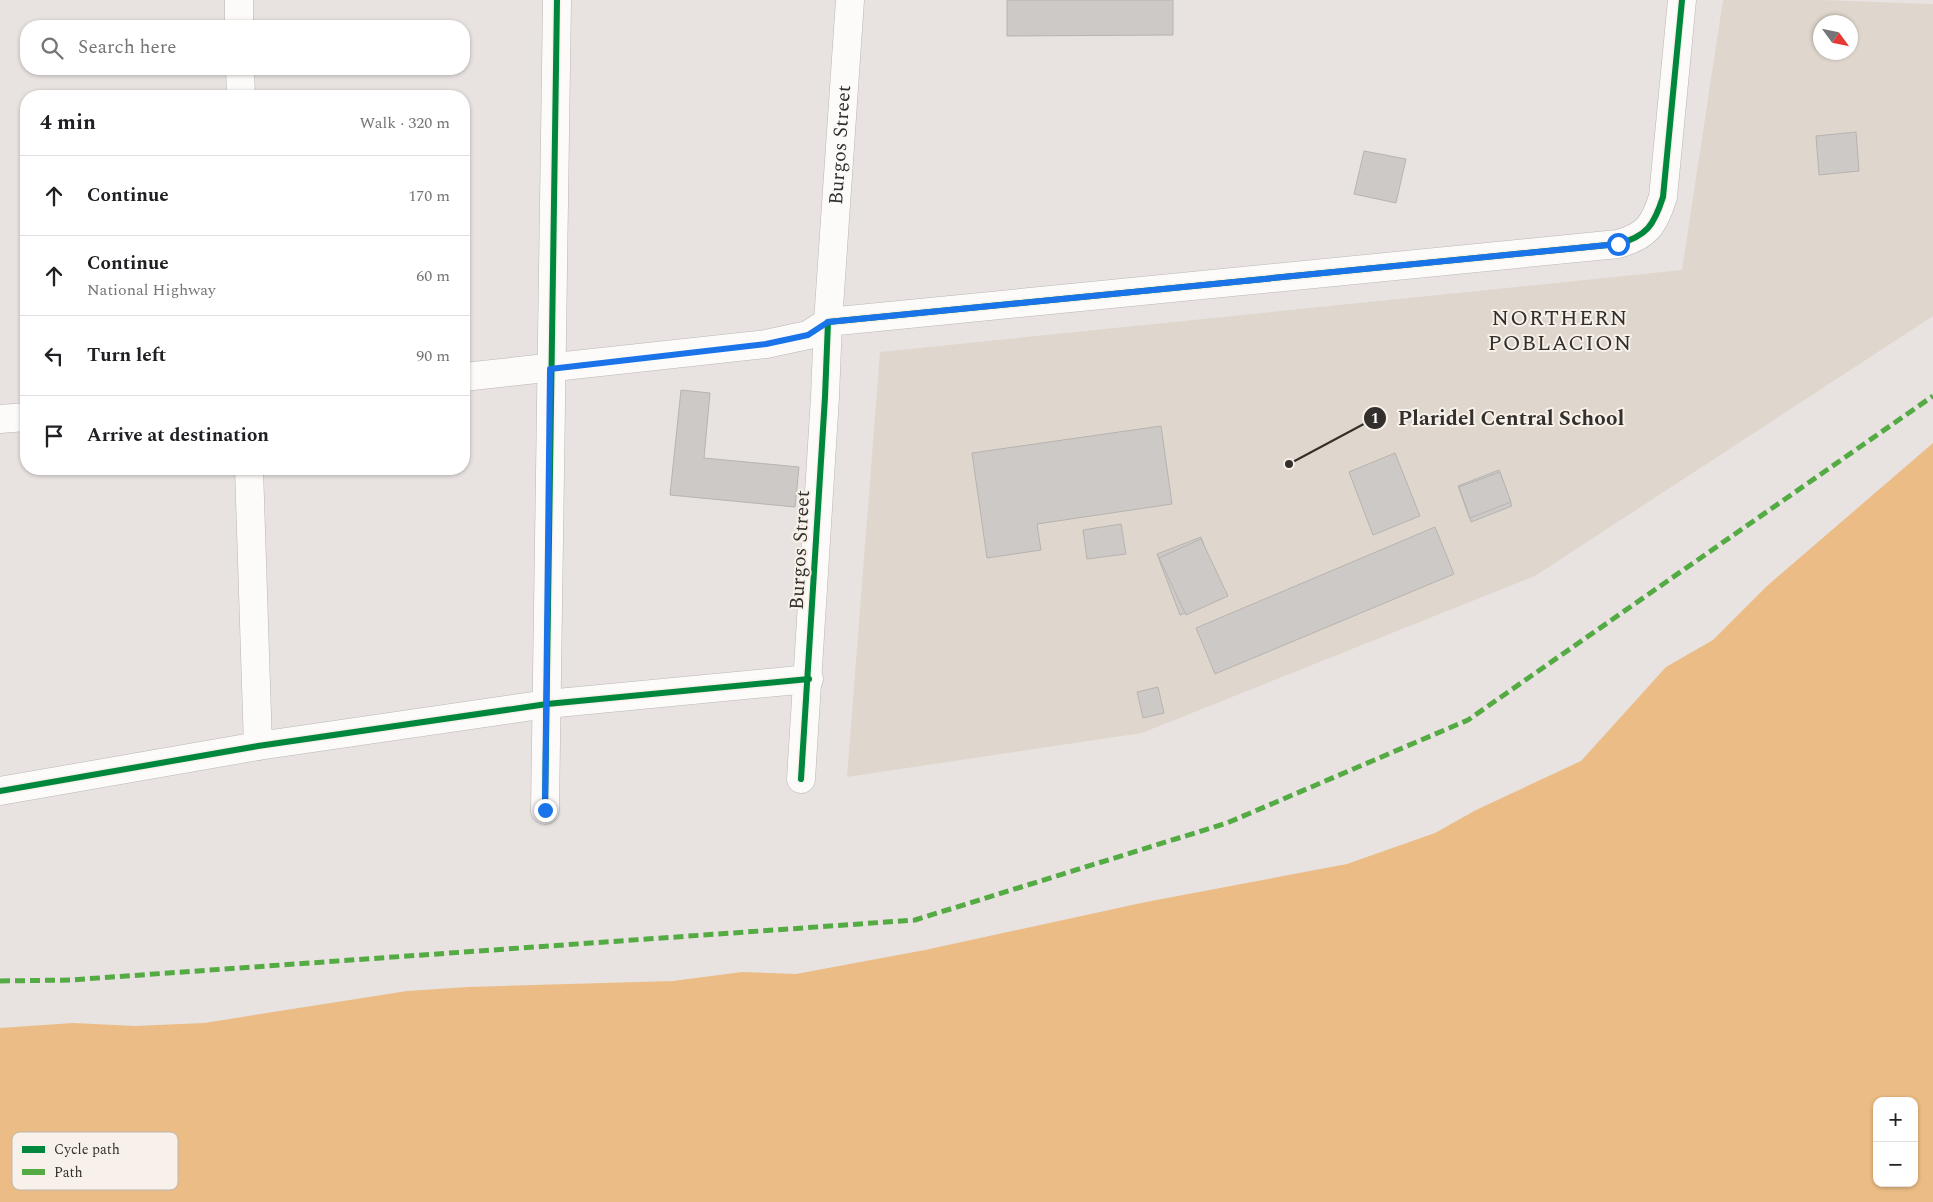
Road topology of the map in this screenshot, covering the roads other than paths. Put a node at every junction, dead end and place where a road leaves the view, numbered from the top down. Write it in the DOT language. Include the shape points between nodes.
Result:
graph roads {
  1 [pos="239,0"];
  2 [pos="557,0"];
  3 [pos="850,0"];
  4 [pos="1682,0"];
  5 [pos="240,20"];
  6 [pos="240,75"];
  7 [pos="241,90"];
  8 [pos="818,328"];
  9 [pos="550,369"];
  10 [pos="470,376"];
  11 [pos="20,417"];
  12 [pos="0,419"];
  13 [pos="248,475"];
  14 [pos="808,679"];
  15 [pos="547,704"];
  16 [pos="258,746"];
  17 [pos="801,779"];
  18 [pos="0,791"];
  19 [pos="545,810"];
  1 -- 5 [label="street"];
  2 -- 9 [label="street"];
  3 -- 8 [label="street, Burgos Street"];
  4 -- 8 [label="street" via="1663,197 1648,230 1634,239 1618,244"];
  6 -- 7 [label="street"];
  8 -- 9 [label="street" via="766,344"];
  8 -- 14 [label="street, Burgos Street"];
  9 -- 10 [label="street"];
  9 -- 15 [label="street"];
  11 -- 12 [label="street"];
  13 -- 16 [label="street"];
  14 -- 15 [label="street"];
  14 -- 17 [label="street, Burgos Street"];
  15 -- 16 [label="street"];
  15 -- 19 [label="street"];
  16 -- 18 [label="street"];
}
